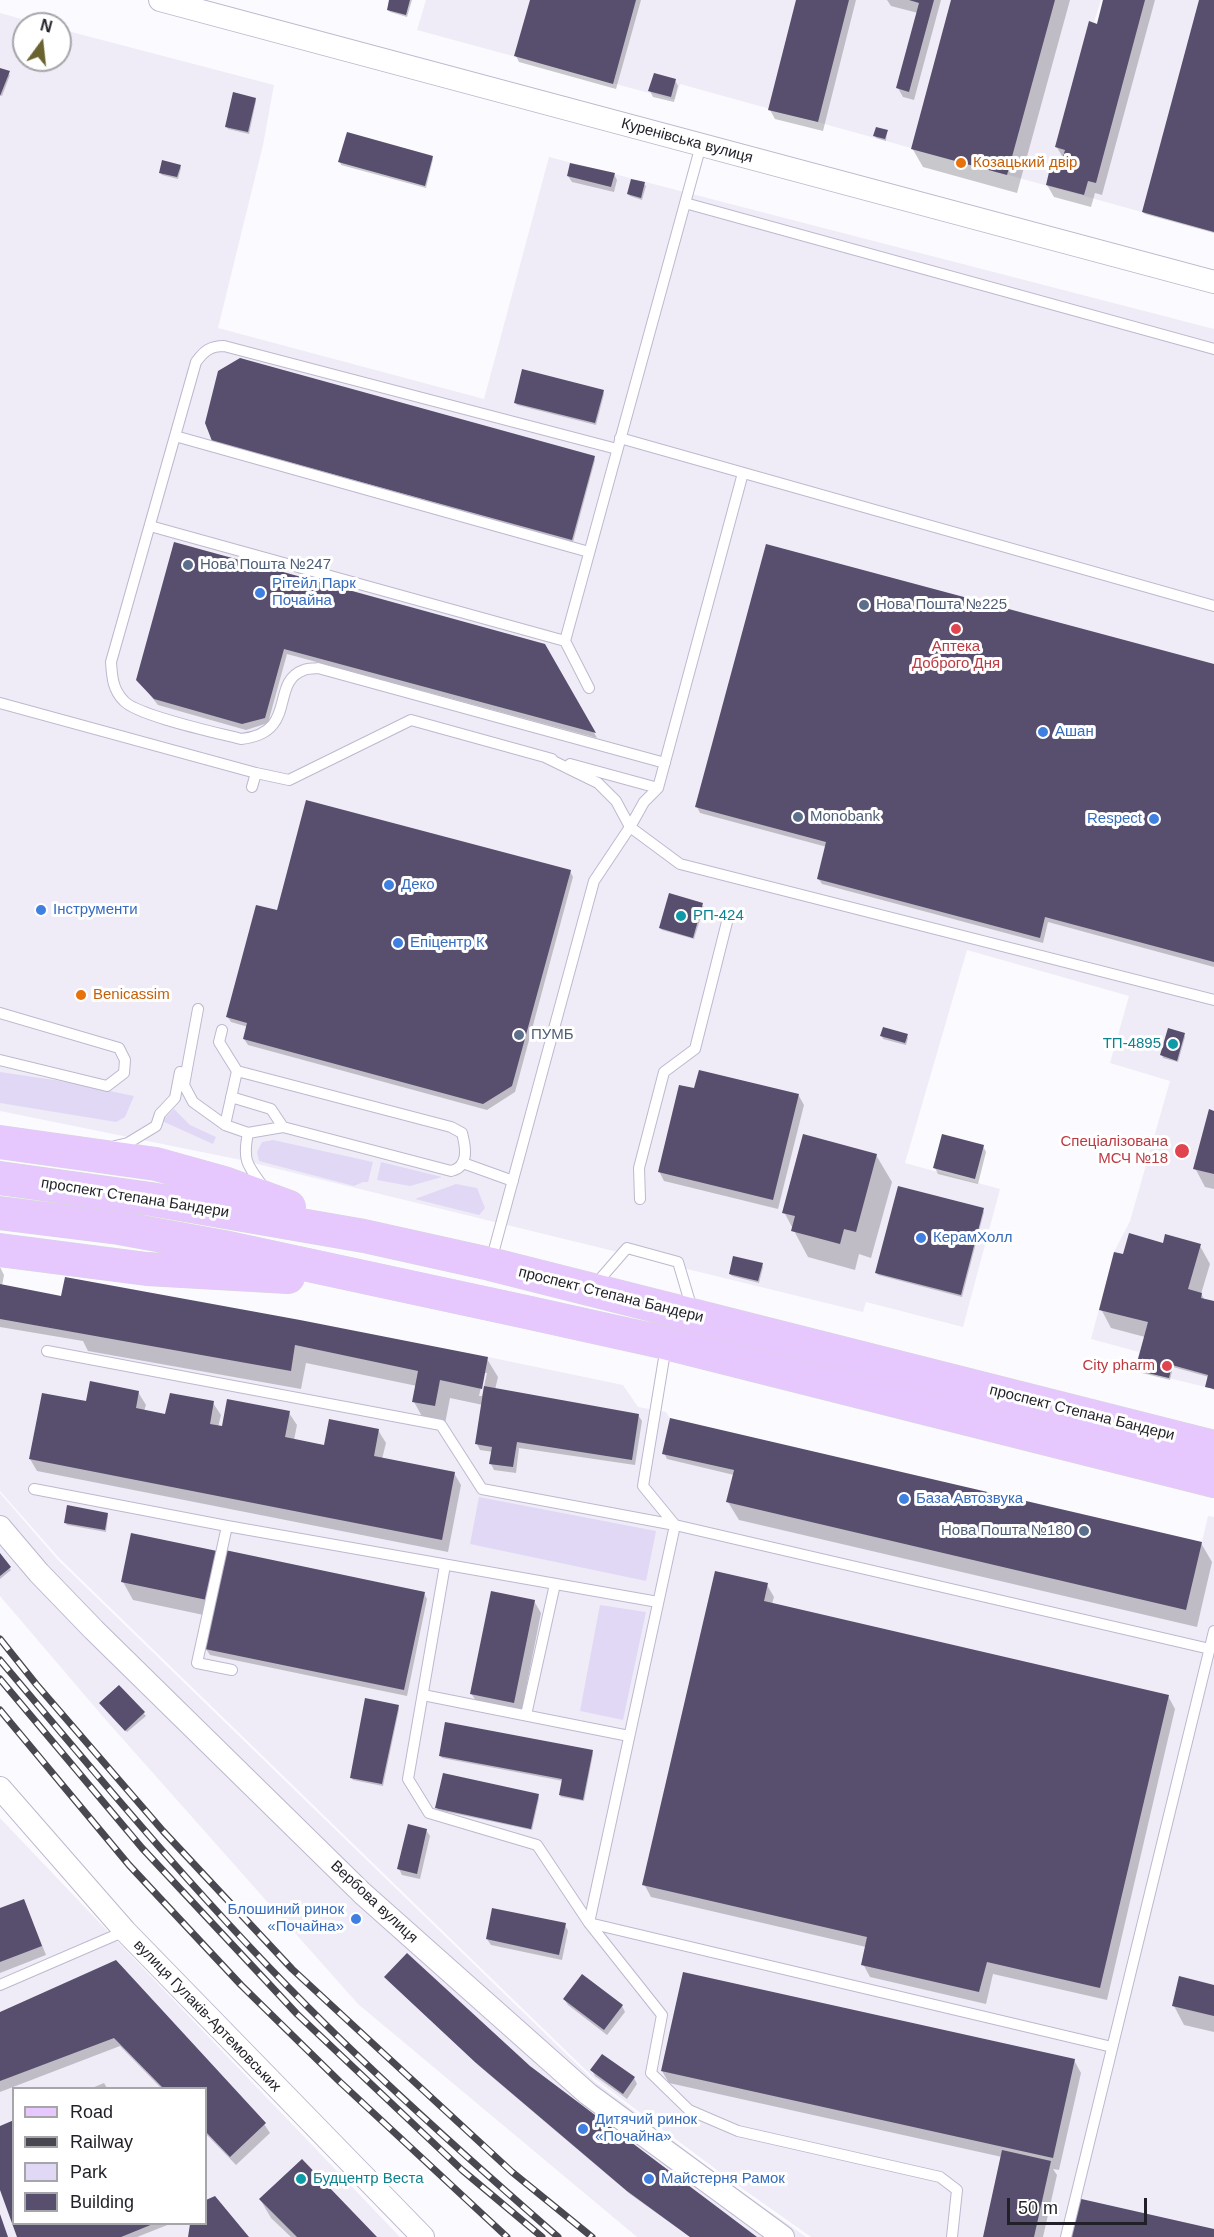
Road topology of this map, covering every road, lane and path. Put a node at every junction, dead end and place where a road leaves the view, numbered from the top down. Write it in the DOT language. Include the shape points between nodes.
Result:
graph roads {
  1 [pos="160,0"];
  2 [pos="701,145"];
  3 [pos="685,203"];
  4 [pos="1214,282"];
  5 [pos="1214,349"];
  6 [pos="175,436"];
  7 [pos="619,444"];
  8 [pos="743,473"];
  9 [pos="150,526"];
  10 [pos="589,552"];
  11 [pos="1214,606"];
  12 [pos="565,641"];
  13 [pos="589,688"];
  14 [pos="0,703"];
  15 [pos="545,757"];
  16 [pos="665,763"];
  17 [pos="256,773"];
  18 [pos="252,787"];
  19 [pos="658,788"];
  20 [pos="630,827"];
  21 [pos="729,914"];
  22 [pos="1214,1000"];
  23 [pos="0,1013"];
  24 [pos="222,1030"];
  25 [pos="0,1060"];
  26 [pos="237,1071"];
  27 [pos="231,1097"];
  28 [pos="225,1125"];
  29 [pos="283,1127"];
  30 [pos="248,1132"];
  31 [pos="0,1142"];
  32 [pos="73,1152"];
  33 [pos="464,1163"];
  34 [pos="0,1178"];
  35 [pos="513,1181"];
  36 [pos="640,1199"];
  37 [pos="274,1201"];
  38 [pos="0,1213"];
  39 [pos="364,1236"];
  40 [pos="0,1250"];
  41 [pos="490,1264"];
  42 [pos="392,1283"];
  43 [pos="591,1290"];
  44 [pos="693,1316"];
  45 [pos="666,1343"];
  46 [pos="47,1351"];
  47 [pos="1214,1447"];
  48 [pos="1214,1481"];
  49 [pos="34,1490"];
  50 [pos="675,1525"];
  51 [pos="227,1526"];
  52 [pos="0,1527"];
  53 [pos="445,1565"];
  54 [pos="555,1584"];
  55 [pos="658,1602"];
  56 [pos="1214,1630"];
  57 [pos="1210,1649"];
  58 [pos="232,1670"];
  59 [pos="423,1695"];
  60 [pos="526,1715"];
  61 [pos="629,1736"];
  62 [pos="0,1788"];
  63 [pos="589,1923"];
  64 [pos="125,1931"];
  65 [pos="0,1985"];
  66 [pos="1113,2047"];
  67 [pos="423,2237"];
  68 [pos="783,2237"];
  69 [pos="952,2237"];
  70 [pos="1066,2237"];
  1 -- 2 [label="street, Куренівська вулиця"];
  2 -- 3 [label="lane"];
  2 -- 4 [label="street, Куренівська вулиця"];
  3 -- 5 [label="lane"];
  3 -- 7 [label="lane"];
  6 -- 7 [label="lane" via="196,362 208,349 224,346"];
  6 -- 9 [label="lane"];
  6 -- 10 [label="lane"];
  7 -- 8 [label="lane"];
  7 -- 10 [label="lane"];
  8 -- 11 [label="lane"];
  8 -- 16 [label="lane"];
  9 -- 12 [label="lane"];
  9 -- 16 [label="lane" via="111,662 112,684 125,703 143,713 241,739 256,737 270,730 277,719 292,677 303,670 318,668"];
  10 -- 12 [label="lane"];
  12 -- 13 [label="lane"];
  14 -- 17 [label="lane"];
  15 -- 17 [label="lane" via="411,720 289,780"];
  15 -- 19 [label="lane"];
  15 -- 20 [label="lane" via="598,783 616,801"];
  16 -- 19 [label="lane"];
  17 -- 18 [label="lane"];
  19 -- 20 [label="lane" via="644,802"];
  20 -- 22 [label="lane" via="680,864"];
  20 -- 35 [label="lane" via="594,881"];
  21 -- 36 [label="lane" via="695,1049 664,1072 639,1168"];
  23 -- 25 [label="lane" via="119,1047 125,1060 124,1073 107,1086"];
  24 -- 26 [label="lane" via="219,1042"];
  26 -- 27 [label="lane"];
  26 -- 33 [label="lane" via="451,1127 462,1133"];
  27 -- 28 [label="lane"];
  27 -- 29 [label="lane" via="271,1109"];
  28 -- 30 [label="lane"];
  28 -- 32 [label="lane" via="193,1102 184,1085 198,1009 183,1053 175,1098 160,1114 156,1126 128,1143"];
  29 -- 30 [label="lane"];
  29 -- 33 [label="lane" via="451,1171"];
  30 -- 37 [label="lane" via="247,1165"];
  31 -- 32 [label="main road"];
  32 -- 37 [label="main road" via="156,1164"];
  33 -- 35 [label="lane"];
  34 -- 39 [label="main road, проспект Степана Бандери" via="151,1199"];
  35 -- 41 [label="lane"];
  37 -- 39 [label="main road"];
  38 -- 42 [label="main road" via="130,1230"];
  39 -- 41 [label="main road, проспект Степана Бандери"];
  40 -- 42 [label="main road" via="147,1269"];
  41 -- 43 [label="main road, проспект Степана Бандери"];
  42 -- 45 [label="main road"];
  43 -- 44 [label="main road, проспект Степана Бандери"];
  43 -- 44 [label="lane" via="627,1248 678,1262"];
  44 -- 47 [label="main road, проспект Степана Бандери"];
  45 -- 48 [label="main road"];
  45 -- 50 [label="lane" via="644,1486"];
  46 -- 50 [label="lane" via="441,1425 482,1489"];
  49 -- 51 [label="lane"];
  50 -- 55 [label="lane"];
  50 -- 57 [label="lane"];
  51 -- 53 [label="lane"];
  51 -- 58 [label="lane" via="197,1663"];
  52 -- 68 [label="street, Вербова вулиця" via="94,1630 362,1893 588,2094"];
  53 -- 54 [label="lane"];
  53 -- 59 [label="lane"];
  54 -- 55 [label="lane"];
  54 -- 60 [label="lane"];
  55 -- 61 [label="lane"];
  56 -- 57 [label="lane"];
  57 -- 66 [label="lane"];
  59 -- 60 [label="lane"];
  59 -- 63 [label="lane" via="408,1779 429,1813 537,1845"];
  60 -- 61 [label="lane"];
  61 -- 63 [label="lane"];
  62 -- 64 [label="street, вулиця Гулаків-Артемовських"];
  63 -- 66 [label="lane"];
  63 -- 69 [label="lane" via="662,2015 651,2073 689,2110 738,2131 940,2177 957,2190"];
  64 -- 65 [label="lane"];
  64 -- 67 [label="street, вулиця Гулаків-Артемовських"];
  66 -- 70 [label="lane"];
}
